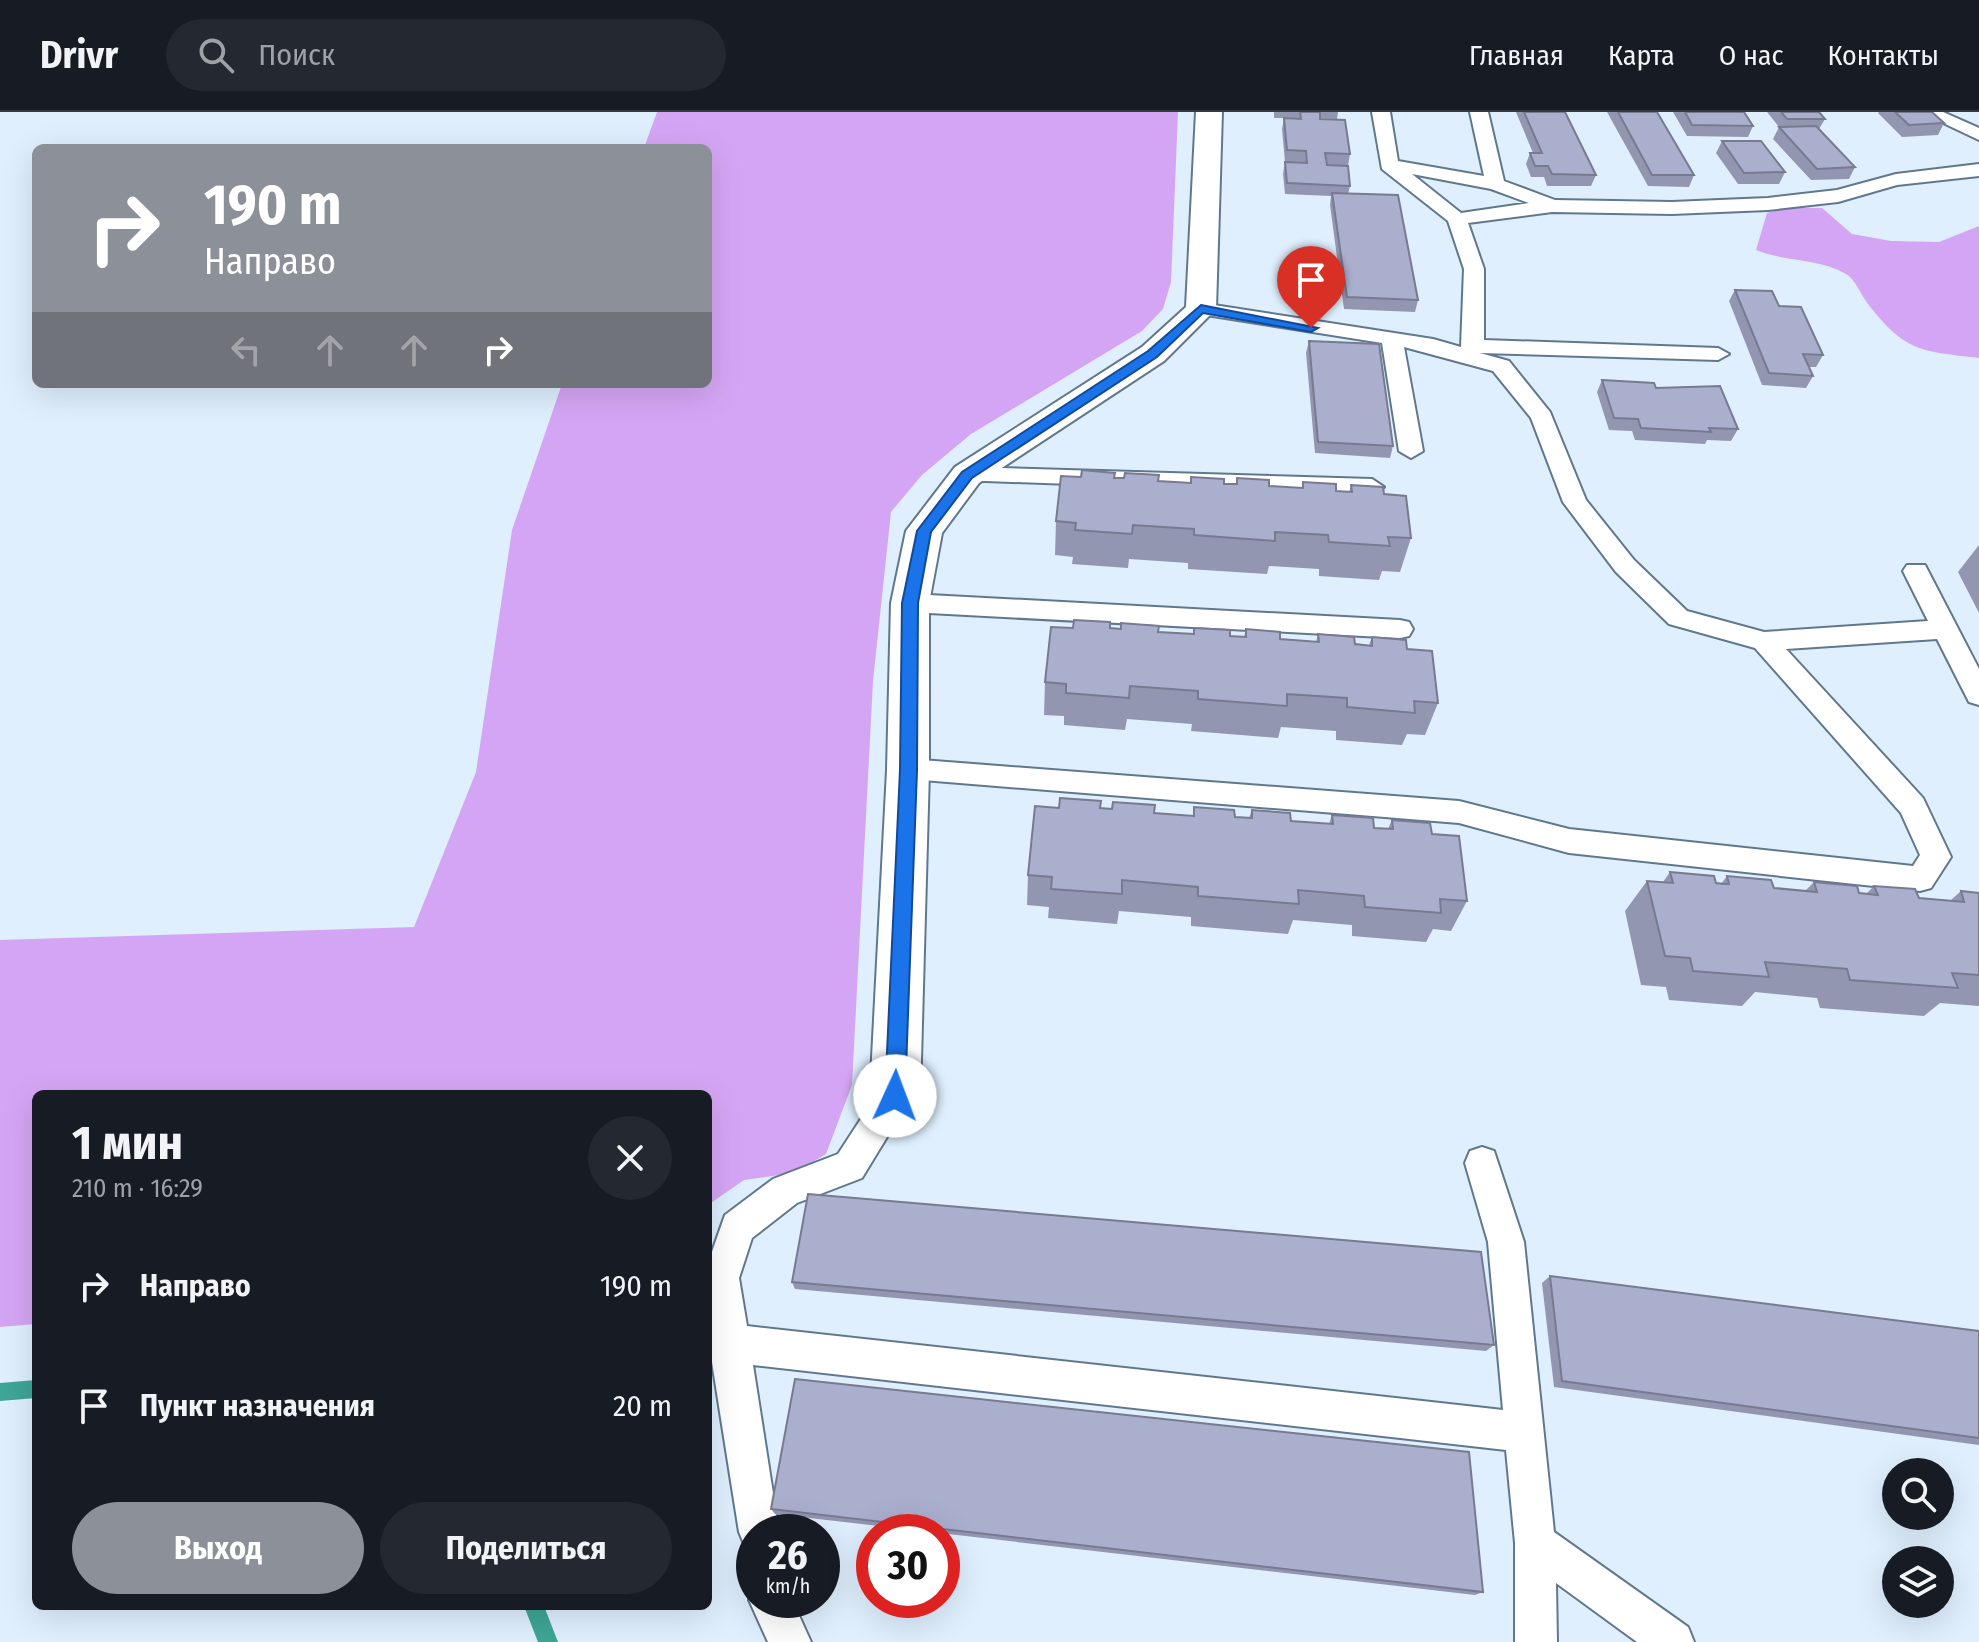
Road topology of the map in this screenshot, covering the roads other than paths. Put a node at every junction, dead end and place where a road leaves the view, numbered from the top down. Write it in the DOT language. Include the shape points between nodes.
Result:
graph roads {
  1 [pos="1209,112"];
  2 [pos="1381,112"];
  3 [pos="1479,112"];
  4 [pos="1929,112"];
  5 [pos="1979,135"];
  6 [pos="1389,165"];
  7 [pos="1979,170"];
  8 [pos="1495,184"];
  9 [pos="1552,206"];
  10 [pos="1457,219"];
  11 [pos="1201,309"];
  12 [pos="1392,339"];
  13 [pos="1433,345"];
  14 [pos="1473,346"];
  15 [pos="1718,354"];
  16 [pos="1411,451"];
  17 [pos="967,475"];
  18 [pos="1372,487"];
  19 [pos="1916,571"];
  20 [pos="910,603"];
  21 [pos="1400,629"];
  22 [pos="1945,629"];
  23 [pos="1764,641"];
  24 [pos="1979,695"];
  25 [pos="908,770"];
  26 [pos="895,1096"];
  27 [pos="1482,1163"];
  28 [pos="728,1343"];
  29 [pos="1524,1432"];
  30 [pos="756,1514"];
  31 [pos="1535,1543"];
  32 [pos="779,1618"];
  33 [pos="790,1642"];
  34 [pos="1536,1642"];
  35 [pos="1673,1642"];
  1 -- 11 [label="street"];
  2 -- 6 [label="lane"];
  3 -- 8 [label="lane"];
  4 -- 5 [label="lane"];
  6 -- 8 [label="lane"];
  6 -- 10 [label="lane"];
  7 -- 9 [label="lane" via="1768,204"];
  8 -- 9 [label="lane"];
  9 -- 10 [label="lane"];
  10 -- 14 [label="lane" via="1474,269"];
  11 -- 12 [label="lane"];
  11 -- 17 [label="street" via="1153,354"];
  12 -- 13 [label="lane"];
  12 -- 16 [label="lane"];
  13 -- 14 [label="lane"];
  13 -- 23 [label="lane" via="1501,366 1542,417 1575,502 1625,566 1678,618"];
  14 -- 15 [label="lane"];
  17 -- 18 [label="lane"];
  17 -- 20 [label="street" via="924,531"];
  19 -- 22 [label="lane"];
  20 -- 21 [label="lane"];
  20 -- 25 [label="street"];
  22 -- 23 [label="lane"];
  22 -- 24 [label="lane"];
  23 -- 25 [label="lane" via="1913,806 1936,857 1920,879 1569,841 1459,812"];
  25 -- 26 [label="street"];
  26 -- 28 [label="lane" via="850,1166 785,1191 738,1227 721,1278"];
  27 -- 29 [label="lane" via="1506,1242"];
  28 -- 29 [label="lane"];
  28 -- 30 [label="lane"];
  29 -- 31 [label="lane"];
  31 -- 34 [label="lane"];
  31 -- 35 [label="lane"];
  32 -- 33 [label="lane"];
}
